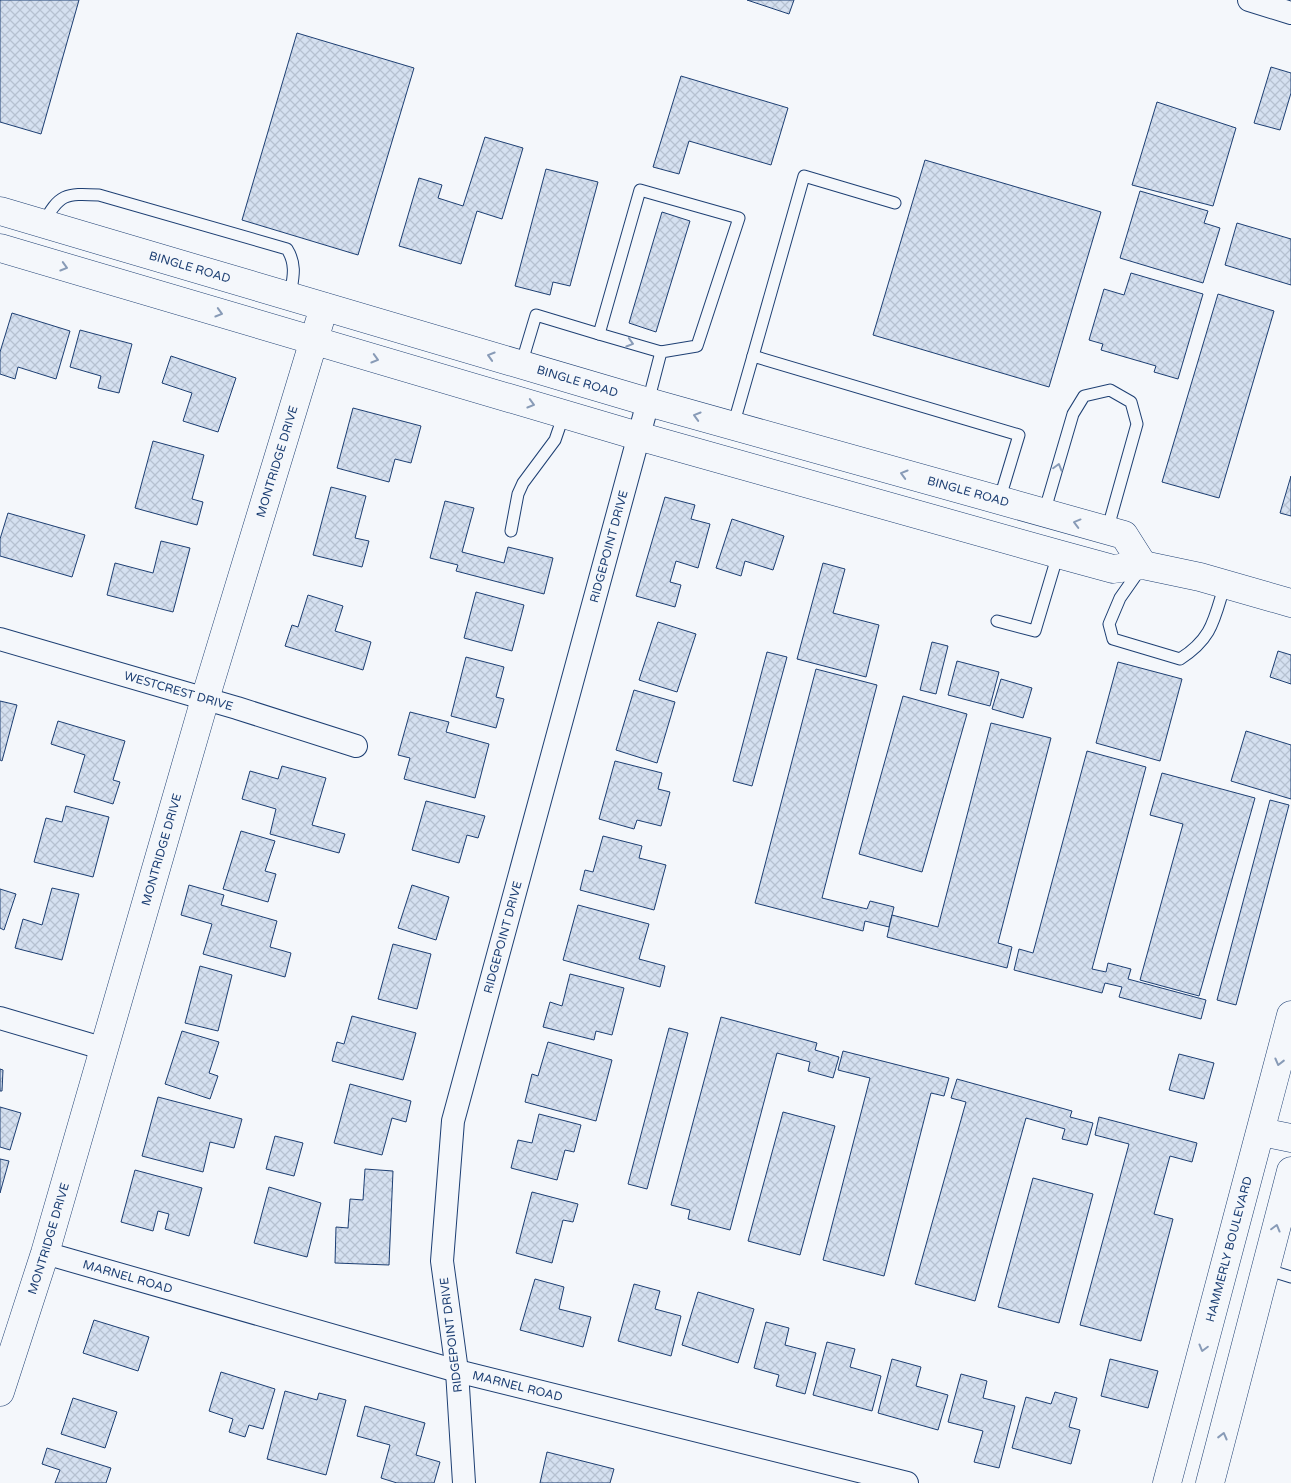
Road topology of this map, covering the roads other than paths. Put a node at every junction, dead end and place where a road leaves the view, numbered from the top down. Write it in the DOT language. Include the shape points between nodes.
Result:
graph roads {
  1 [pos="1249,0"];
  2 [pos="1291,12"];
  3 [pos="895,203"];
  4 [pos="0,211"];
  5 [pos="43,224"];
  6 [pos="0,248"];
  7 [pos="34,258"];
  8 [pos="290,296"];
  9 [pos="324,307"];
  10 [pos="598,334"];
  11 [pos="314,341"];
  12 [pos="661,352"];
  13 [pos="753,356"];
  14 [pos="521,365"];
  15 [pos="648,402"];
  16 [pos="564,414"];
  17 [pos="733,426"];
  18 [pos="638,436"];
  19 [pos="1021,507"];
  20 [pos="511,531"];
  21 [pos="1107,531"];
  22 [pos="1008,540"];
  23 [pos="1058,554"];
  24 [pos="1143,565"];
  25 [pos="1225,584"];
  26 [pos="1291,603"];
  27 [pos="997,621"];
  28 [pos="0,639"];
  29 [pos="206,699"];
  30 [pos="356,746"];
  31 [pos="1291,1015"];
  32 [pos="0,1018"];
  33 [pos="106,1049"];
  34 [pos="1261,1132"];
  35 [pos="1291,1138"];
  36 [pos="1291,1171"];
  37 [pos="45,1253"];
  38 [pos="1266,1269"];
  39 [pos="1291,1277"];
  40 [pos="457,1370"];
  41 [pos="1,1383"];
  42 [pos="464,1483"];
  43 [pos="907,1483"];
  44 [pos="1167,1483"];
  45 [pos="1210,1483"];
  1 -- 2 [label="street"];
  3 -- 13 [label="lane" via="804,176"];
  4 -- 5 [label="main road, BINGLE ROAD"];
  5 -- 7 [label="main road"];
  5 -- 8 [label="main road, BINGLE ROAD"];
  5 -- 8 [label="lane" via="55,202 75,194 99,195 287,248 295,269"];
  6 -- 7 [label="main road"];
  7 -- 11 [label="main road, one-way"];
  8 -- 9 [label="main road, BINGLE ROAD"];
  9 -- 11 [label="main road, MONTRIDGE DRIVE"];
  14 -- 9 [label="main road, BINGLE ROAD, one-way"];
  10 -- 12 [label="lane, one-way"];
  10 -- 12 [label="lane" via="640,190 739,218 697,346"];
  10 -- 14 [label="lane" via="536,315"];
  11 -- 16 [label="main road, one-way"];
  11 -- 29 [label="main road, MONTRIDGE DRIVE"];
  12 -- 15 [label="lane"];
  13 -- 17 [label="lane"];
  13 -- 19 [label="lane" via="1019,435"];
  14 -- 15 [label="main road, BINGLE ROAD"];
  17 -- 15 [label="main road, BINGLE ROAD, one-way"];
  15 -- 18 [label="street, RIDGEPOINT DRIVE"];
  16 -- 18 [label="main road"];
  16 -- 20 [label="lane" via="556,440 518,494"];
  19 -- 17 [label="main road, BINGLE ROAD, one-way"];
  18 -- 22 [label="main road"];
  18 -- 40 [label="street, RIDGEPOINT DRIVE" via="453,1121 442,1261"];
  21 -- 19 [label="main road, BINGLE ROAD, one-way"];
  19 -- 21 [label="lane, one-way" via="1084,396 1110,390 1131,402 1137,424"];
  19 -- 22 [label="main road"];
  21 -- 24 [label="main road, BINGLE ROAD" via="1124,535"];
  22 -- 23 [label="main road"];
  23 -- 24 [label="main road" via="1113,569"];
  23 -- 27 [label="lane" via="1035,631"];
  24 -- 25 [label="main road"];
  24 -- 25 [label="lane" via="1120,598 1109,624 1113,639 1180,659 1195,650 1210,633"];
  25 -- 26 [label="main road"];
  28 -- 29 [label="street, WESTCREST DRIVE"];
  29 -- 30 [label="street, WESTCREST DRIVE"];
  29 -- 33 [label="main road, MONTRIDGE DRIVE"];
  31 -- 34 [label="main road, HAMMERLY BOULEVARD, one-way"];
  32 -- 33 [label="street"];
  33 -- 37 [label="main road, MONTRIDGE DRIVE"];
  34 -- 35 [label="main road"];
  34 -- 44 [label="main road, HAMMERLY BOULEVARD, one-way"];
  38 -- 36 [label="main road, one-way"];
  37 -- 40 [label="street, MARNEL ROAD"];
  37 -- 41 [label="main road, MONTRIDGE DRIVE"];
  38 -- 39 [label="lane"];
  45 -- 38 [label="main road, one-way"];
  40 -- 42 [label="street, RIDGEPOINT DRIVE"];
  40 -- 43 [label="street, MARNEL ROAD"];
}
